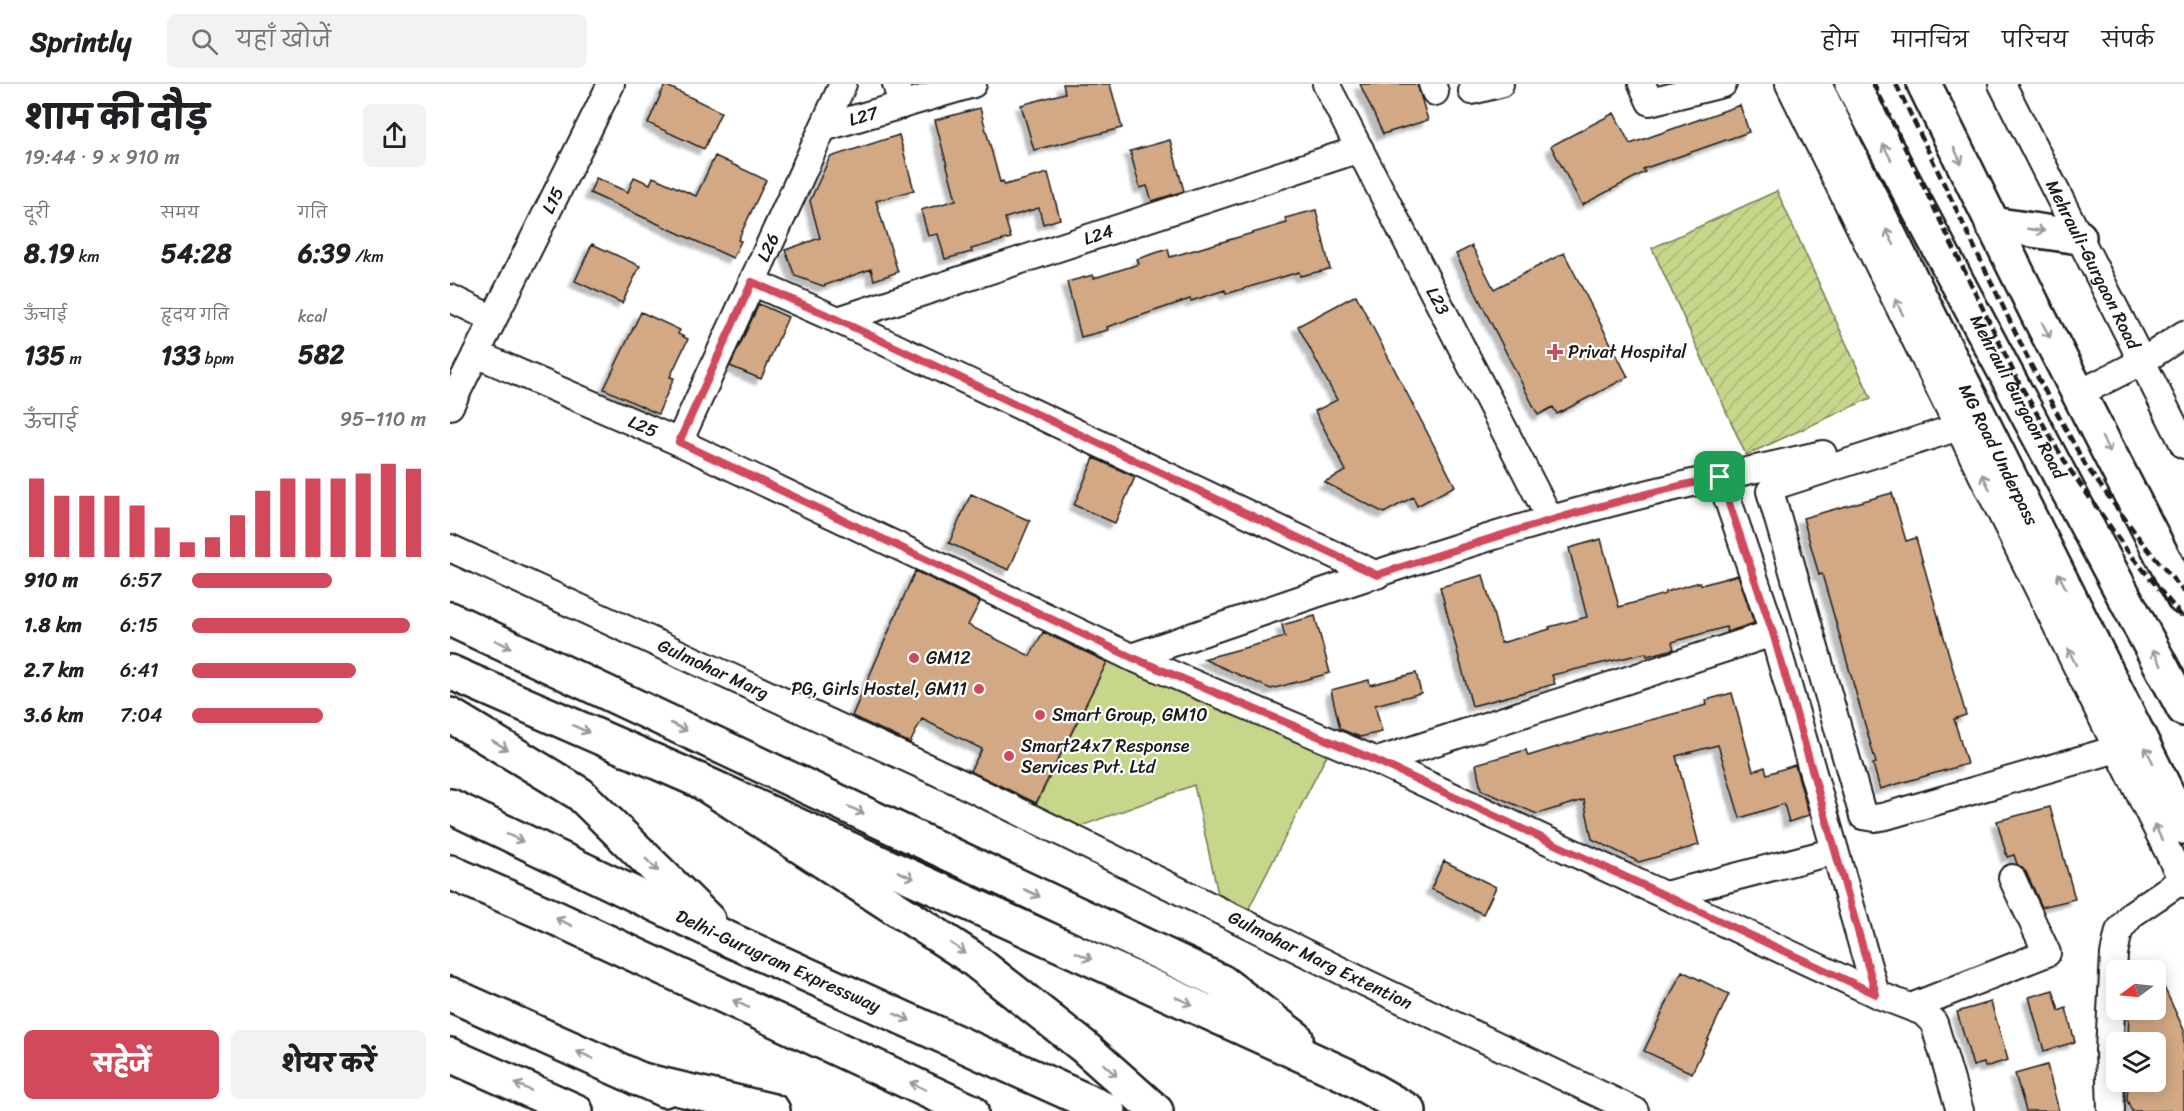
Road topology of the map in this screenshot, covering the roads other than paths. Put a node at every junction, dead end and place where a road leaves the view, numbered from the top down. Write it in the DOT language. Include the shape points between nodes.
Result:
graph roads {
  1 [pos="611,84"];
  2 [pos="843,84"];
  3 [pos="973,84"];
  4 [pos="1326,84"];
  5 [pos="1500,84"];
  6 [pos="1642,84"];
  7 [pos="1723,84"];
  8 [pos="1789,84"];
  9 [pos="1814,84"];
  10 [pos="1852,84"];
  11 [pos="1924,84"];
  12 [pos="2002,84"];
  13 [pos="1472,91"];
  14 [pos="899,95"];
  15 [pos="823,128"];
  16 [pos="1360,149"];
  17 [pos="1992,224"];
  18 [pos="2079,237"];
  19 [pos="752,282"];
  20 [pos="450,298"];
  21 [pos="494,319"];
  22 [pos="838,320"];
  23 [pos="2184,334"];
  24 [pos="476,354"];
  25 [pos="2184,357"];
  26 [pos="2143,361"];
  27 [pos="2080,393"];
  28 [pos="450,406"];
  29 [pos="1956,421"];
  30 [pos="679,442"];
  31 [pos="2184,445"];
  32 [pos="1720,477"];
  33 [pos="1550,519"];
  34 [pos="450,548"];
  35 [pos="1377,575"];
  36 [pos="2184,598"];
  37 [pos="450,619"];
  38 [pos="1773,633"];
  39 [pos="1131,657"];
  40 [pos="450,672"];
  41 [pos="2184,709"];
  42 [pos="450,715"];
  43 [pos="2117,748"];
  44 [pos="1377,761"];
  45 [pos="700,781"];
  46 [pos="450,806"];
  47 [pos="1008,806"];
  48 [pos="2184,826"];
  49 [pos="1835,851"];
  50 [pos="450,872"];
  51 [pos="2012,878"];
  52 [pos="2183,882"];
  53 [pos="1665,895"];
  54 [pos="726,938"];
  55 [pos="450,994"];
  56 [pos="1876,994"];
  57 [pos="1911,1007"];
  58 [pos="450,1055"];
  59 [pos="1346,1075"];
  60 [pos="639,1078"];
  61 [pos="576,1111"];
  62 [pos="712,1111"];
  63 [pos="773,1111"];
  64 [pos="971,1111"];
  65 [pos="1109,1111"];
  66 [pos="1156,1111"];
  67 [pos="1409,1111"];
  68 [pos="1635,1111"];
  69 [pos="1960,1111"];
  70 [pos="2111,1111"];
  1 -- 21 [label="street, L15"];
  2 -- 15 [label="street, L26"];
  3 -- 14 [label="street, L27"];
  4 -- 16 [label="street, L23"];
  5 -- 13 [label="street"];
  6 -- 7 [label="street" via="1650,102"];
  29 -- 8 [label="street, one-way"];
  48 -- 9 [label="main road, MG Road Underpass, one-way"];
  41 -- 10 [label="main road, Mehrauli Gurgaon Road, one-way"];
  11 -- 17 [label="main road, one-way"];
  12 -- 18 [label="street, Mehrauli-Gurgaon Road"];
  14 -- 15 [label="street, L27"];
  15 -- 19 [label="street, L26"];
  16 -- 22 [label="street, L24"];
  16 -- 33 [label="street, L23"];
  17 -- 18 [label="main road, one-way"];
  17 -- 27 [label="main road, one-way"];
  18 -- 26 [label="street, Mehrauli-Gurgaon Road"];
  19 -- 22 [label="street"];
  19 -- 30 [label="street, L26"];
  20 -- 21 [label="street"];
  21 -- 24 [label="street"];
  22 -- 35 [label="street"];
  23 -- 26 [label="street"];
  24 -- 28 [label="street"];
  24 -- 30 [label="street, L25"];
  25 -- 26 [label="street"];
  26 -- 27 [label="street"];
  26 -- 31 [label="street, Mehrauli-Gurgaon Road"];
  27 -- 36 [label="main road, one-way"];
  29 -- 32 [label="street"];
  43 -- 29 [label="street, one-way"];
  29 -- 43 [label="street" via="1774,486 1770,491 1863,816 1886,816"];
  30 -- 39 [label="street, L25"];
  32 -- 33 [label="street"];
  32 -- 38 [label="street"];
  33 -- 35 [label="street"];
  34 -- 47 [label="street, Gulmohar Marg"];
  35 -- 39 [label="street"];
  37 -- 59 [label="main road, one-way" via="1222,982"];
  38 -- 44 [label="street"];
  38 -- 49 [label="street"];
  39 -- 44 [label="street, L25"];
  40 -- 45 [label="main road, one-way"];
  42 -- 54 [label="main road, one-way" via="580,794"];
  52 -- 43 [label="street, one-way"];
  44 -- 53 [label="street, L25"];
  45 -- 59 [label="main road, one-way"];
  45 -- 66 [label="main road, one-way" via="978,963 1083,1046"];
  46 -- 54 [label="main road, Delhi-Gurugram Expressway, one-way"];
  47 -- 68 [label="street, Gulmohar Marg Extention"];
  49 -- 53 [label="street"];
  49 -- 56 [label="street"];
  64 -- 50 [label="main road, one-way"];
  51 -- 57 [label="street" via="2047,953"];
  52 -- 70 [label="street" via="2132,914 2119,931 2114,954 2109,1051"];
  53 -- 56 [label="street, L25"];
  54 -- 65 [label="main road, Delhi-Gurugram Expressway, one-way"];
  60 -- 55 [label="main road, one-way"];
  56 -- 57 [label="street, L25"];
  57 -- 69 [label="street, L25" via="1934,1023"];
  61 -- 58 [label="main road, one-way"];
  59 -- 67 [label="main road"];
  60 -- 62 [label="main road"];
  60 -- 63 [label="main road"];
}
